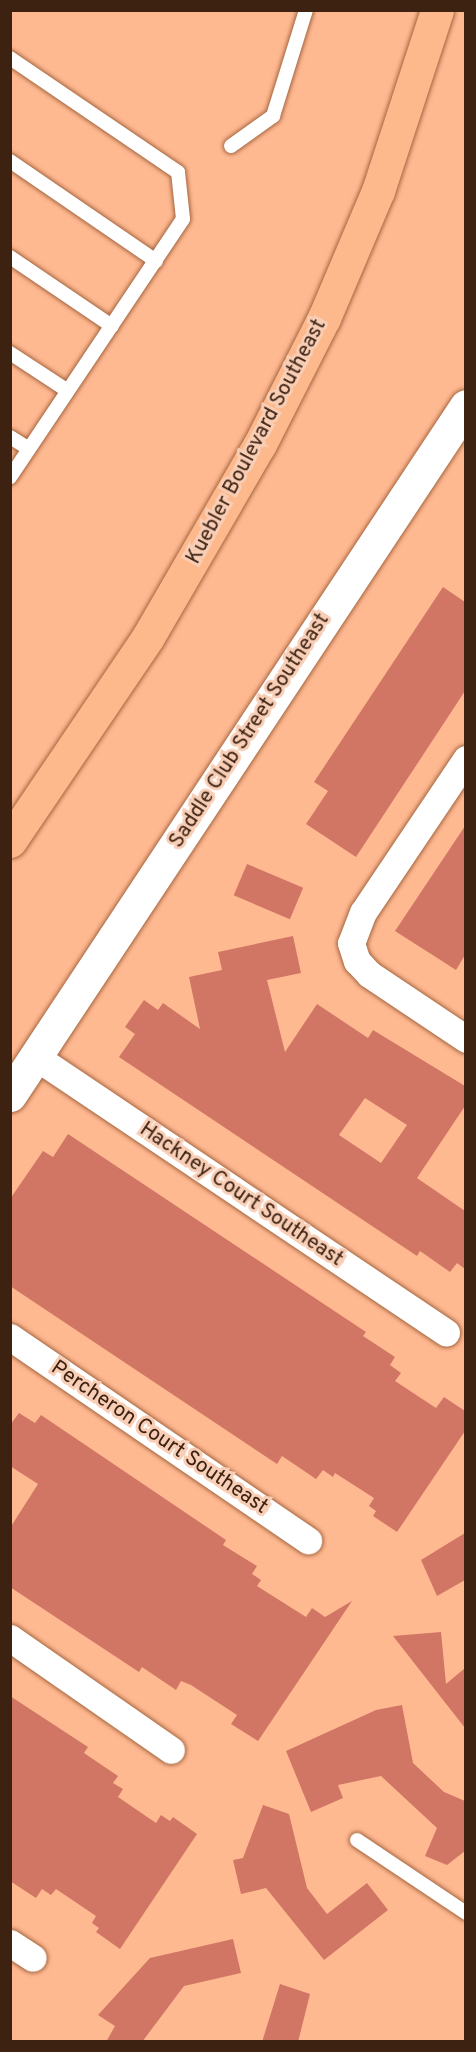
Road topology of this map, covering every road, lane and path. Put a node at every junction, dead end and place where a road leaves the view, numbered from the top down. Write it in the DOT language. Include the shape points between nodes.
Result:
graph roads {
  1 [pos="306,10"];
  2 [pos="437,10"];
  3 [pos="10,58"];
  4 [pos="231,146"];
  5 [pos="10,161"];
  6 [pos="10,257"];
  7 [pos="156,261"];
  8 [pos="112,326"];
  9 [pos="10,353"];
  10 [pos="68,392"];
  11 [pos="465,406"];
  12 [pos="10,437"];
  13 [pos="29,449"];
  14 [pos="10,477"];
  15 [pos="465,759"];
  16 [pos="10,841"];
  17 [pos="465,1039"];
  18 [pos="36,1057"];
  19 [pos="10,1095"];
  20 [pos="446,1333"];
  21 [pos="10,1337"];
  22 [pos="308,1539"];
  23 [pos="10,1638"];
  24 [pos="171,1750"];
  25 [pos="357,1840"];
  26 [pos="465,1913"];
  1 -- 4 [label="lane" via="273,116"];
  2 -- 16 [label="main road, Kuebler Boulevard Southeast" via="378,190 324,318 265,435 148,637"];
  3 -- 7 [label="lane" via="178,172 183,219"];
  5 -- 7 [label="lane"];
  6 -- 8 [label="lane"];
  7 -- 8 [label="lane"];
  8 -- 10 [label="lane"];
  9 -- 10 [label="lane"];
  10 -- 13 [label="lane"];
  11 -- 18 [label="street, Saddle Club Street Southeast"];
  12 -- 13 [label="lane"];
  13 -- 14 [label="lane"];
  15 -- 17 [label="street" via="363,912 351,943 357,961 369,974"];
  18 -- 19 [label="street, Saddle Club Street Southeast"];
  18 -- 20 [label="street, Hackney Court Southeast"];
  21 -- 22 [label="street, Percheron Court Southeast"];
  23 -- 24 [label="street"];
  25 -- 26 [label="lane"];
}
